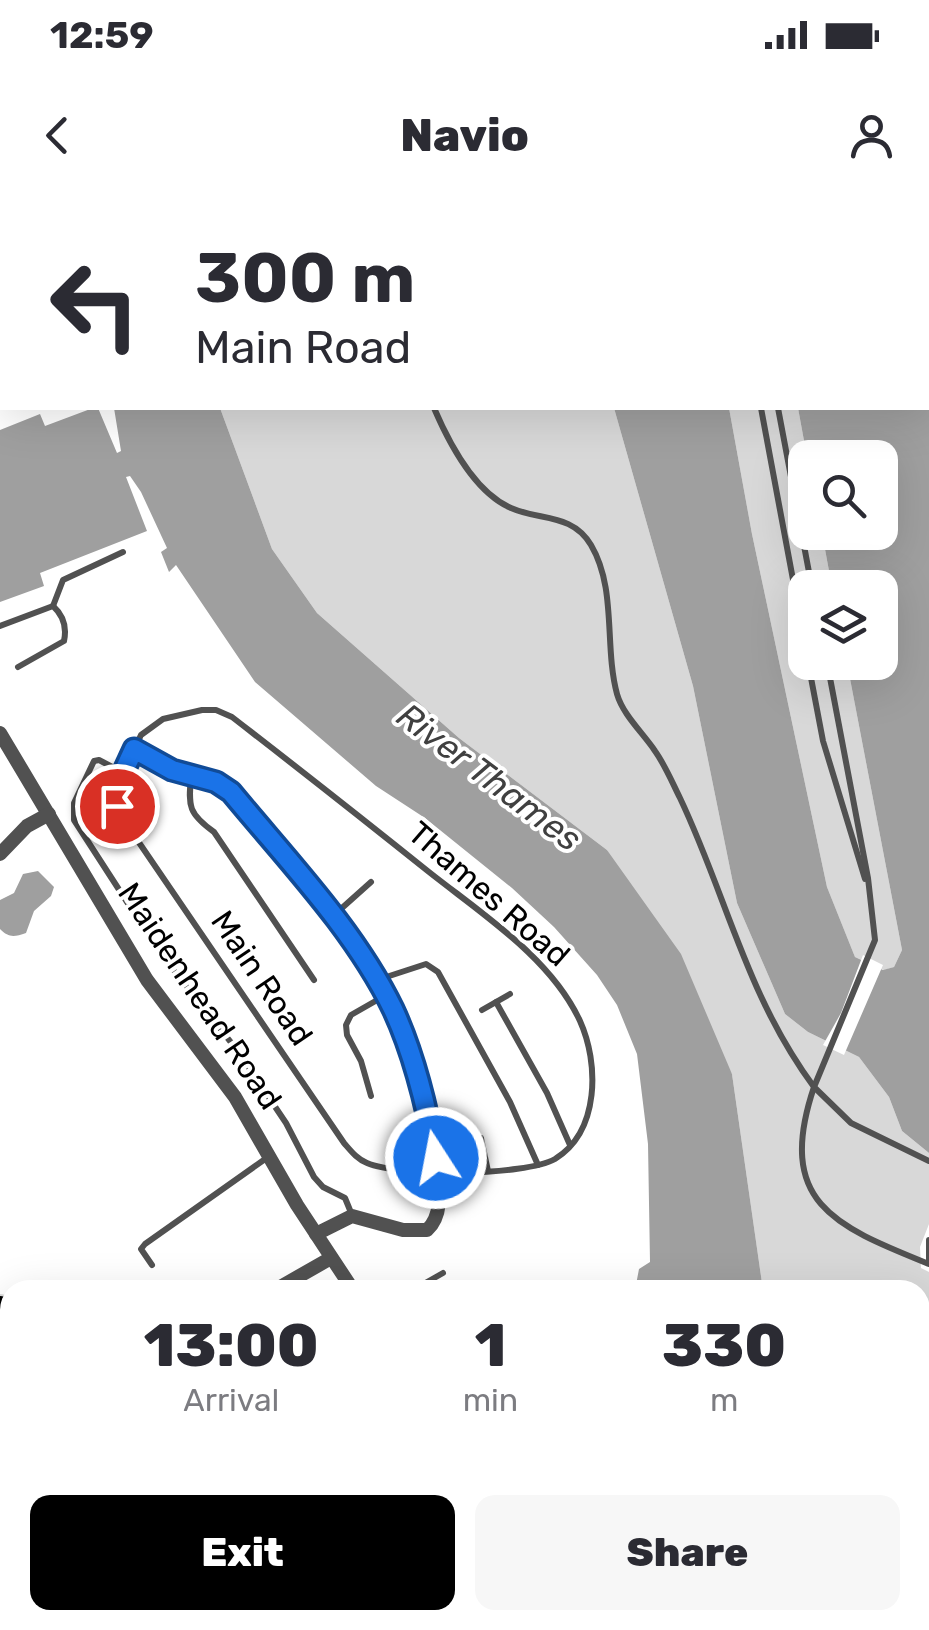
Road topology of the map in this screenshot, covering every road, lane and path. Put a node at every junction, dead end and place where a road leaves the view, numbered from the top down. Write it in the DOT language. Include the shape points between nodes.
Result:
graph roads {
  1 [pos="435,410"];
  2 [pos="761,410"];
  3 [pos="778,410"];
  4 [pos="123,552"];
  5 [pos="791,570"];
  6 [pos="809,570"];
  7 [pos="53,606"];
  8 [pos="0,626"];
  9 [pos="18,667"];
  10 [pos="811,680"];
  11 [pos="830,680"];
  12 [pos="0,733"];
  13 [pos="134,749"];
  14 [pos="122,772"];
  15 [pos="191,776"];
  16 [pos="49,814"];
  17 [pos="0,854"];
  18 [pos="370,882"];
  19 [pos="870,895"];
  20 [pos="333,916"];
  21 [pos="314,980"];
  22 [pos="377,980"];
  23 [pos="510,994"];
  24 [pos="386,995"];
  25 [pos="496,1002"];
  26 [pos="482,1010"];
  27 [pos="814,1087"];
  28 [pos="371,1096"];
  29 [pos="481,1138"];
  30 [pos="570,1146"];
  31 [pos="269,1156"];
  32 [pos="929,1162"];
  33 [pos="538,1165"];
  34 [pos="488,1171"];
  35 [pos="438,1172"];
  36 [pos="352,1216"];
  37 [pos="316,1234"];
  38 [pos="929,1240"];
  39 [pos="332,1258"];
  40 [pos="929,1264"];
  41 [pos="152,1266"];
  42 [pos="443,1273"];
  43 [pos="293,1280"];
  44 [pos="347,1280"];
  45 [pos="431,1280"];
  1 -- 27 [label="lane" via="459,457 507,507 554,517 589,541 600,563 617,694 682,801 757,990"];
  2 -- 5 [label="lane"];
  3 -- 6 [label="lane"];
  4 -- 7 [label="lane" via="62,580"];
  7 -- 8 [label="lane"];
  7 -- 9 [label="lane" via="67,628 64,641"];
  10 -- 19 [label="lane"];
  11 -- 19 [label="lane"];
  12 -- 16 [label="street, Maidenhead Road"];
  13 -- 14 [label="lane"];
  13 -- 15 [label="lane"];
  13 -- 30 [label="lane, Thames Road" via="163,720 202,710 228,714 527,954 567,998 590,1049 591,1093"];
  14 -- 35 [label="lane, Main Road" via="116,800 125,822 344,1144 368,1164"];
  14 -- 36 [label="lane" via="94,761 74,804 74,820 160,954 237,1050 314,1177 345,1198"];
  15 -- 20 [label="lane" via="231,792"];
  15 -- 21 [label="lane" via="192,812 214,832"];
  16 -- 17 [label="street" via="26,826"];
  16 -- 31 [label="street, Maidenhead Road" via="146,980 223,1079"];
  18 -- 20 [label="lane"];
  19 -- 27 [label="lane" via="874,950"];
  20 -- 22 [label="lane"];
  22 -- 24 [label="lane"];
  22 -- 33 [label="lane" via="421,965 438,972"];
  23 -- 25 [label="lane"];
  24 -- 28 [label="lane" via="351,1015 345,1030"];
  24 -- 35 [label="lane" via="417,1075"];
  25 -- 26 [label="lane"];
  25 -- 30 [label="lane"];
  27 -- 32 [label="lane" via="851,1123"];
  27 -- 40 [label="lane" via="800,1157 807,1182 849,1230"];
  29 -- 34 [label="lane"];
  30 -- 33 [label="lane"];
  31 -- 37 [label="street, Maidenhead Road"];
  31 -- 41 [label="lane" via="145,1244"];
  33 -- 34 [label="lane"];
  34 -- 35 [label="lane"];
  35 -- 36 [label="street" via="438,1212 427,1230"];
  36 -- 37 [label="street"];
  37 -- 39 [label="street, Maidenhead Road"];
  38 -- 40 [label="lane"];
  39 -- 43 [label="street"];
  39 -- 44 [label="street, Maidenhead Road"];
  42 -- 45 [label="lane"];
}
